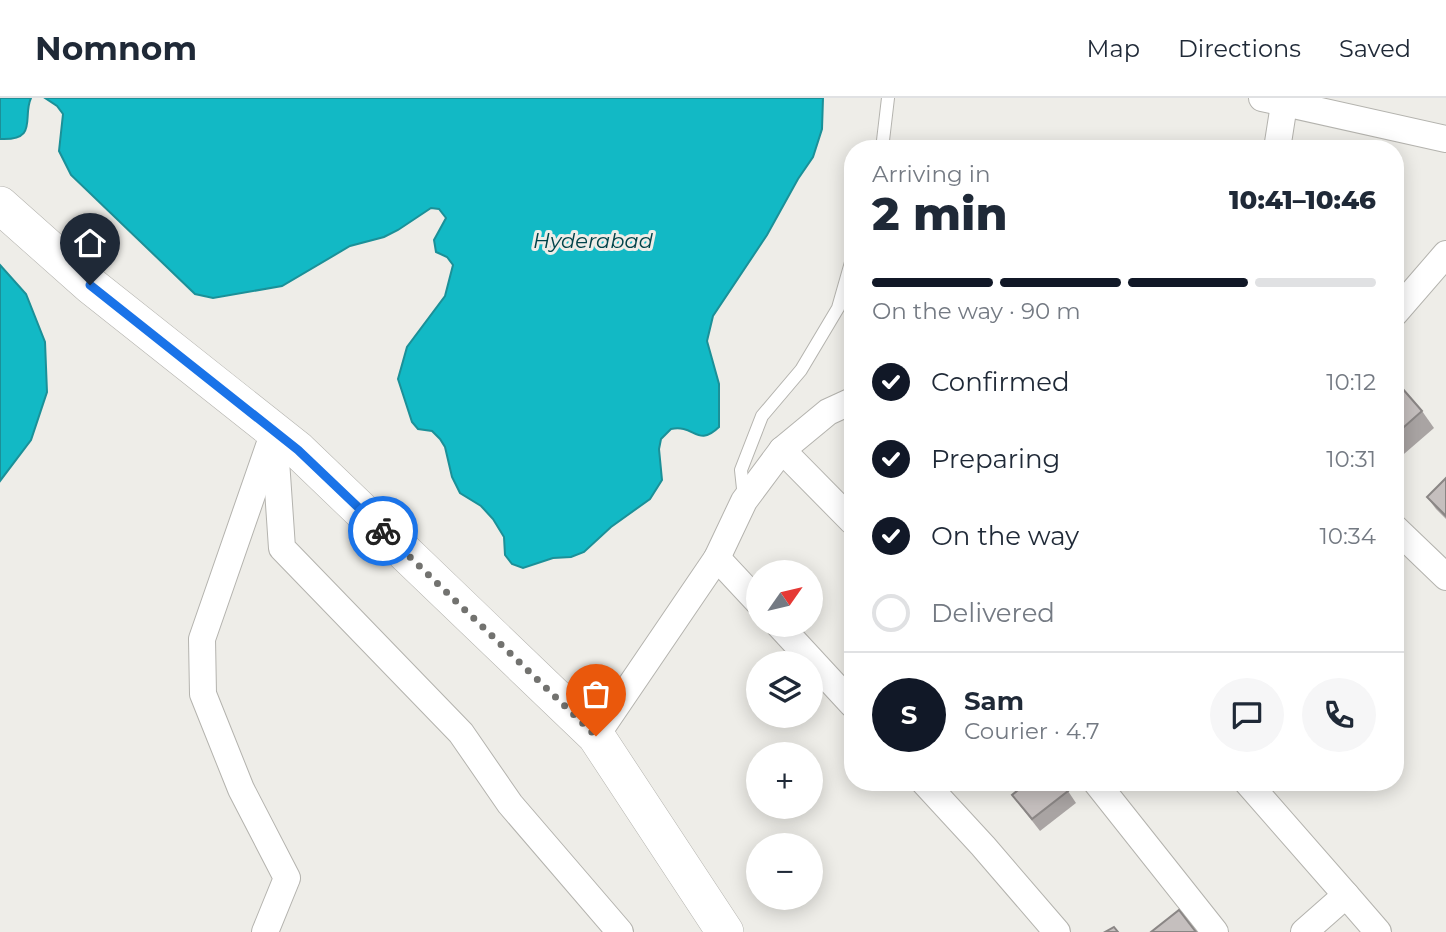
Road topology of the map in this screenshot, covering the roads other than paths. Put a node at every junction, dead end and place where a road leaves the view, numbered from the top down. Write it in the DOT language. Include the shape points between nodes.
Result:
graph roads {
  1 [pos="888,98"];
  2 [pos="1277,100"];
  3 [pos="1446,139"];
  4 [pos="883,140"];
  5 [pos="1277,140"];
  6 [pos="0,205"];
  7 [pos="1446,254"];
  8 [pos="844,287"];
  9 [pos="1404,303"];
  10 [pos="844,405"];
  11 [pos="275,431"];
  12 [pos="782,450"];
  13 [pos="744,501"];
  14 [pos="844,514"];
  15 [pos="1404,537"];
  16 [pos="717,558"];
  17 [pos="1446,577"];
  18 [pos="746,589"];
  19 [pos="790,637"];
  20 [pos="844,695"];
  21 [pos="596,736"];
  22 [pos="933,791"];
  23 [pos="1103,791"];
  24 [pos="1255,791"];
  25 [pos="1346,895"];
  26 [pos="265,932"];
  27 [pos="620,932"];
  28 [pos="725,932"];
  29 [pos="1057,932"];
  30 [pos="1216,932"];
  31 [pos="1304,932"];
  32 [pos="1378,932"];
  1 -- 4 [label="lane"];
  2 -- 3 [label="street"];
  2 -- 5 [label="street"];
  6 -- 11 [label="street" via="90,285"];
  7 -- 9 [label="street"];
  8 -- 13 [label="lane" via="838,308 802,370 762,416 741,470"];
  10 -- 12 [label="street" via="828,412"];
  11 -- 21 [label="street"];
  11 -- 26 [label="street" via="202,639 203,694 242,789 287,878"];
  11 -- 27 [label="street" via="282,548 461,733 510,804"];
  12 -- 13 [label="street"];
  12 -- 14 [label="street"];
  13 -- 16 [label="street"];
  15 -- 17 [label="street"];
  16 -- 18 [label="street"];
  16 -- 21 [label="street"];
  19 -- 20 [label="street"];
  21 -- 28 [label="street"];
  22 -- 29 [label="street"];
  23 -- 30 [label="street"];
  24 -- 25 [label="street"];
  25 -- 31 [label="street"];
  25 -- 32 [label="street"];
}
